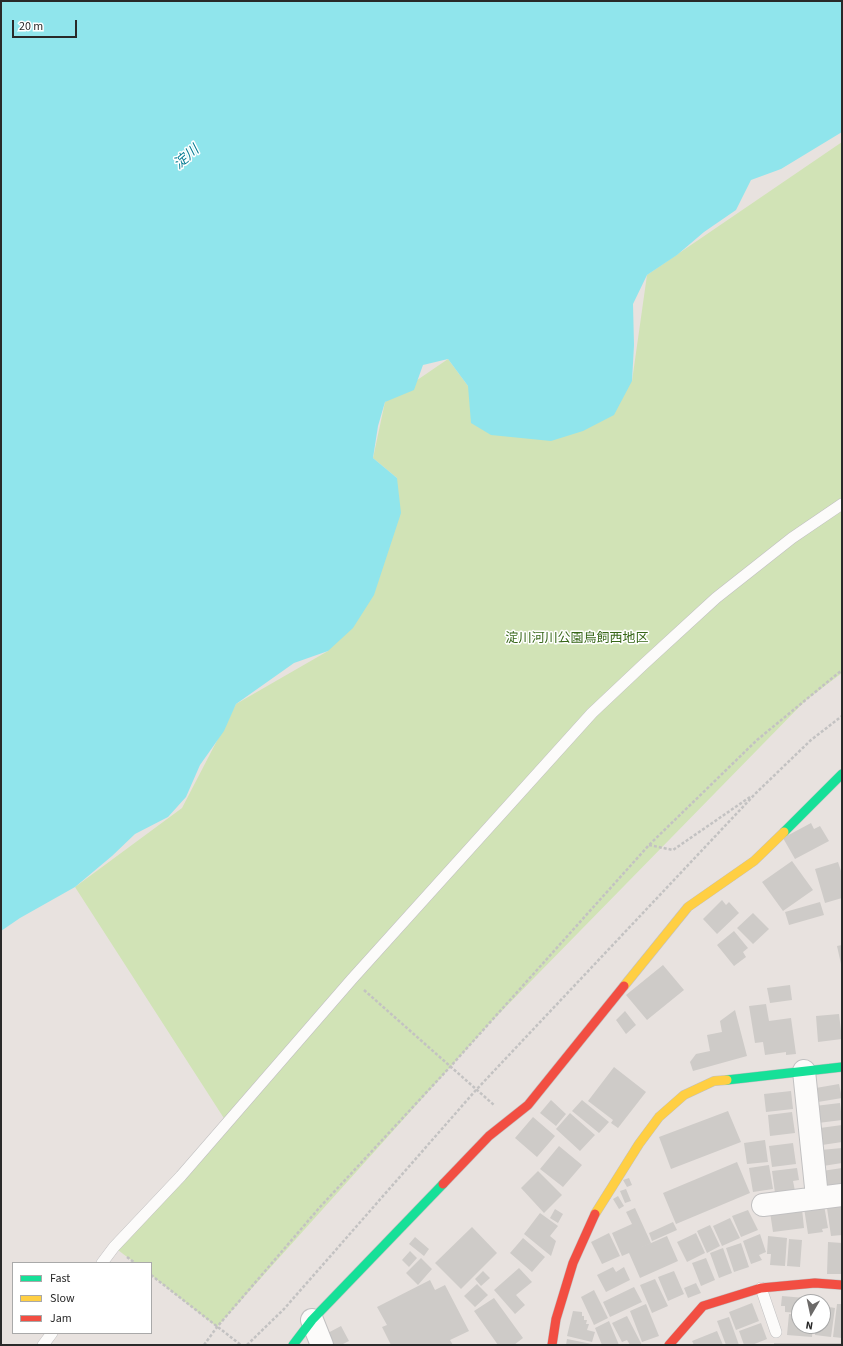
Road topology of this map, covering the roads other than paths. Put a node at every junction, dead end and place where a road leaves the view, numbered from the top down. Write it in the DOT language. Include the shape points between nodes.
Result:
graph roads {
  1 [pos="842,504"];
  2 [pos="842,774"];
  3 [pos="842,1067"];
  4 [pos="804,1071"];
  5 [pos="842,1195"];
  6 [pos="817,1198"];
  7 [pos="763,1205"];
  8 [pos="103,1262"];
  9 [pos="842,1285"];
  10 [pos="761,1288"];
  11 [pos="312,1320"];
  12 [pos="776,1332"];
  13 [pos="51,1334"];
  14 [pos="43,1345"];
  15 [pos="293,1345"];
  16 [pos="322,1345"];
  17 [pos="552,1345"];
  18 [pos="669,1345"];
  1 -- 8 [label="lane" via="792,538 716,598 592,713 352,979"];
  2 -- 11 [label="street" via="754,861 688,907 528,1104 489,1136"];
  3 -- 4 [label="street"];
  4 -- 6 [label="street"];
  4 -- 17 [label="street" via="714,1082 684,1095 659,1117 593,1218 573,1263 556,1319"];
  5 -- 6 [label="street"];
  6 -- 7 [label="street"];
  9 -- 10 [label="street" via="815,1283"];
  10 -- 12 [label="lane"];
  10 -- 18 [label="street" via="703,1306"];
  11 -- 15 [label="street"];
  11 -- 16 [label="street"];
  13 -- 14 [label="lane"];
}
